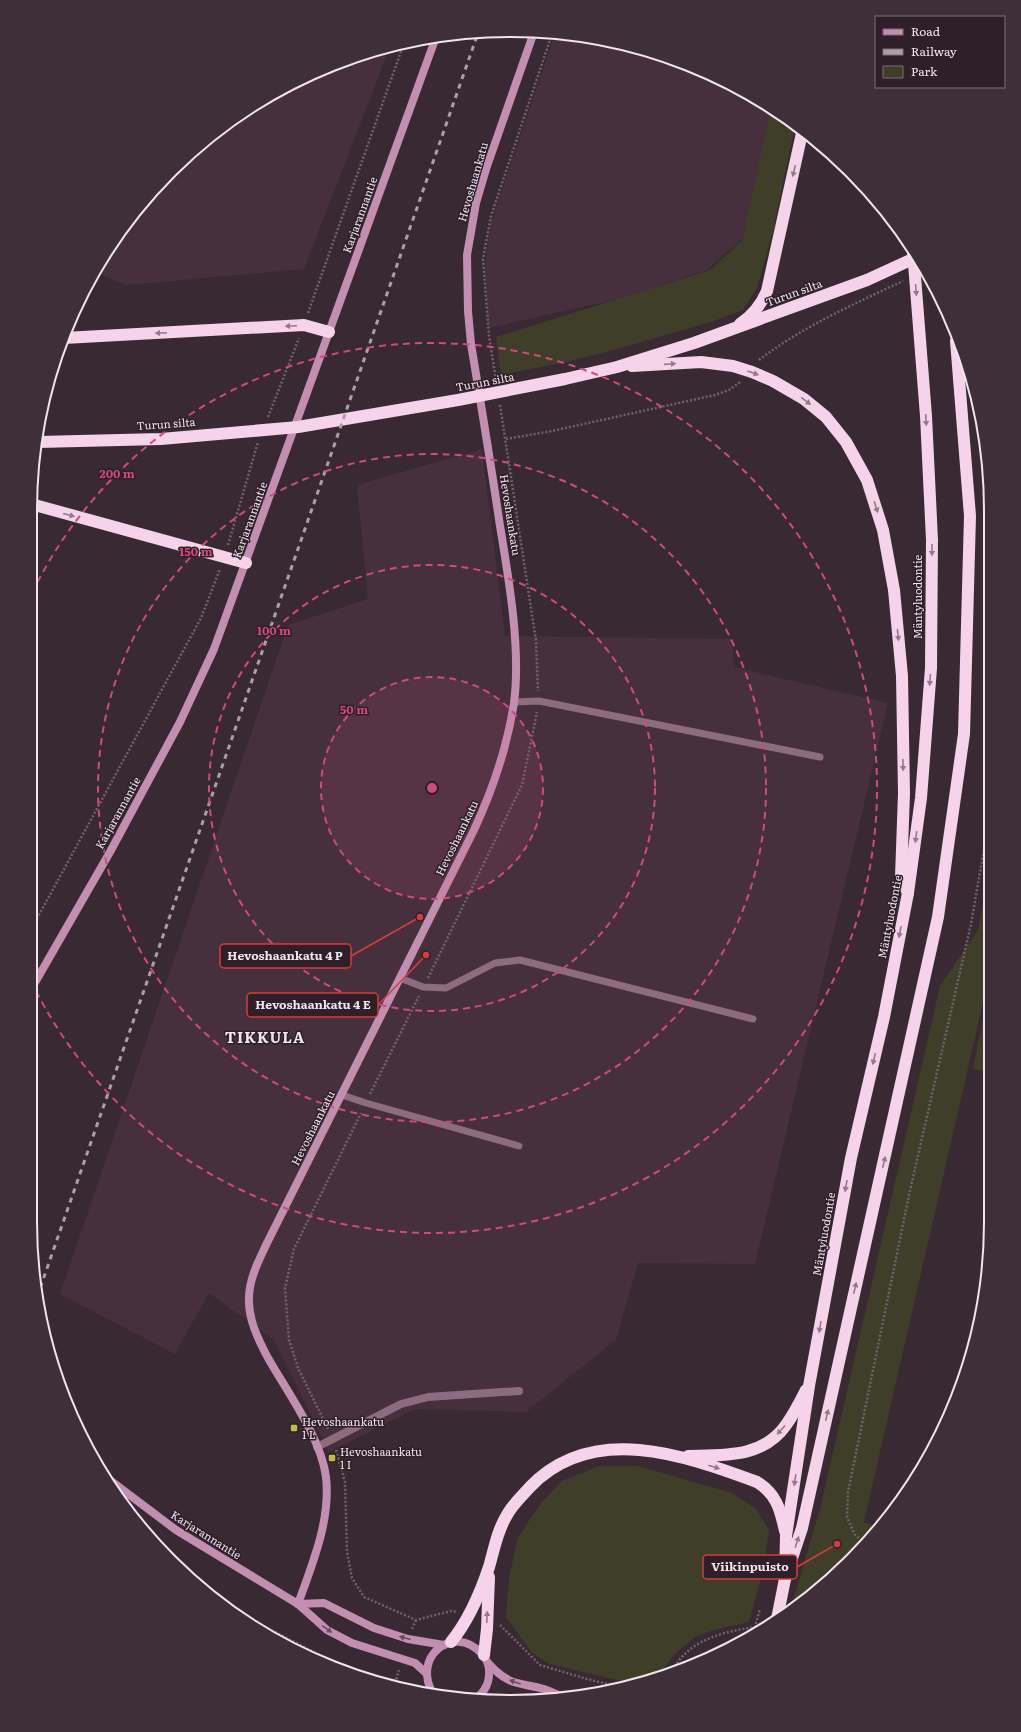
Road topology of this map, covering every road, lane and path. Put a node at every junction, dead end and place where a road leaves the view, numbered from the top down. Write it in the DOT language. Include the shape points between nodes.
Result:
graph roads {
  1 [pos="532,38"];
  2 [pos="550,39"];
  3 [pos="434,43"];
  4 [pos="402,50"];
  5 [pos="801,137"];
  6 [pos="912,259"];
  7 [pos="914,263"];
  8 [pos="906,279"];
  9 [pos="304,325"];
  10 [pos="733,329"];
  11 [pos="329,332"];
  12 [pos="70,338"];
  13 [pos="957,353"];
  14 [pos="758,361"];
  15 [pos="617,367"];
  16 [pos="744,377"];
  17 [pos="497,388"];
  18 [pos="500,402"];
  19 [pos="266,421"];
  20 [pos="260,436"];
  21 [pos="506,439"];
  22 [pos="42,442"];
  23 [pos="37,506"];
  24 [pos="225,557"];
  25 [pos="246,563"];
  26 [pos="539,701"];
  27 [pos="514,702"];
  28 [pos="820,757"];
  29 [pos="984,849"];
  30 [pos="908,893"];
  31 [pos="37,919"];
  32 [pos="400,978"];
  33 [pos="37,979"];
  34 [pos="423,987"];
  35 [pos="753,1019"];
  36 [pos="342,1095"];
  37 [pos="366,1103"];
  38 [pos="519,1146"];
  39 [pos="809,1386"];
  40 [pos="519,1391"];
  41 [pos="333,1439"];
  42 [pos="317,1447"];
  43 [pos="677,1456"];
  44 [pos="118,1486"];
  45 [pos="786,1536"];
  46 [pos="861,1540"];
  47 [pos="489,1568"];
  48 [pos="786,1579"];
  49 [pos="298,1604"];
  50 [pos="760,1609"];
  51 [pos="779,1612"];
  52 [pos="470,1615"];
  53 [pos="487,1620"];
  54 [pos="755,1627"];
  55 [pos="755,1627"];
  56 [pos="268,1628"];
  57 [pos="447,1643"];
  58 [pos="321,1655"];
  59 [pos="486,1659"];
  60 [pos="675,1665"];
  61 [pos="426,1673"];
  62 [pos="609,1685"];
  63 [pos="429,1688"];
  64 [pos="554,1693"];
  65 [pos="482,1694"];
  1 -- 27 [label="main road, Hevoshaankatu" via="484,175 472,223 467,262 471,344 511,598"];
  2 -- 17 [label="path" via="491,216 483,259 489,336"];
  3 -- 11 [label="main road, Karjarannantie"];
  4 -- 9 [label="path"];
  5 -- 10 [label="highway, one-way" via="767,291 762,303"];
  6 -- 10 [label="highway, Turun silta" via="867,280"];
  7 -- 30 [label="highway, Mäntyluodontie, one-way" via="926,416 932,556 931,668 921,798"];
  8 -- 14 [label="path" via="851,305 775,348"];
  9 -- 11 [label="highway"];
  9 -- 12 [label="highway, one-way"];
  9 -- 19 [label="path"];
  10 -- 15 [label="highway, Turun silta"];
  11 -- 25 [label="main road, Karjarannantie"];
  48 -- 13 [label="highway, Mäntyluodontie, one-way" via="802,1528 938,917 964,734 970,516"];
  15 -- 22 [label="highway, Turun silta" via="458,400 298,427 162,439"];
  15 -- 30 [label="highway, one-way" via="701,362 733,366 752,372 804,399 826,417 846,442 867,480 883,530 894,590 902,676 904,793 901,877"];
  16 -- 21 [label="path" via="729,390 715,395"];
  18 -- 21 [label="path"];
  20 -- 24 [label="path"];
  21 -- 26 [label="path" via="536,641"];
  23 -- 24 [label="highway, one-way"];
  24 -- 25 [label="highway"];
  24 -- 31 [label="path" via="201,618"];
  25 -- 33 [label="main road, Karjarannantie" via="214,649 180,722 110,852"];
  26 -- 27 [label="lane"];
  26 -- 28 [label="lane"];
  26 -- 34 [label="path" via="522,785"];
  27 -- 32 [label="main road, Hevoshaankatu" via="509,733 487,802"];
  29 -- 46 [label="path" via="971,924 909,1195 848,1492 847,1518 855,1535"];
  30 -- 39 [label="highway, Mäntyluodontie, one-way" via="884,1017 851,1158"];
  32 -- 34 [label="lane"];
  32 -- 36 [label="main road, Hevoshaankatu"];
  34 -- 35 [label="lane" via="446,988 495,963 520,960"];
  34 -- 37 [label="path"];
  36 -- 37 [label="lane"];
  36 -- 42 [label="main road, Hevoshaankatu" via="267,1243 254,1273 249,1297 251,1318 258,1338"];
  37 -- 38 [label="lane"];
  37 -- 41 [label="path" via="294,1249 285,1288 289,1340 298,1368"];
  39 -- 43 [label="highway, one-way" via="786,1425 764,1445 744,1453 729,1455"];
  39 -- 45 [label="highway, Mäntyluodontie, one-way"];
  40 -- 41 [label="street" via="428,1397 401,1404"];
  41 -- 42 [label="street"];
  41 -- 52 [label="path" via="345,1482 347,1552 352,1578 364,1597 416,1620 451,1611"];
  42 -- 49 [label="main road, Hevoshaankatu" via="326,1477 326,1500 312,1566"];
  43 -- 45 [label="highway, one-way" via="744,1477 768,1489 776,1502"];
  43 -- 47 [label="highway" via="632,1448 606,1449 582,1454 562,1462 539,1477 506,1516 495,1543"];
  44 -- 49 [label="main road, Karjarannantie" via="176,1530"];
  45 -- 48 [label="highway, Mäntyluodontie"];
  47 -- 52 [label="highway"];
  53 -- 47 [label="highway, one-way"];
  48 -- 51 [label="highway, Mäntyluodontie"];
  57 -- 49 [label="main road, one-way" via="408,1639 374,1628 324,1603"];
  49 -- 61 [label="main road, Karjarannantie, one-way" via="327,1630 352,1643 415,1663"];
  50 -- 55 [label="path"];
  52 -- 57 [label="highway"];
  53 -- 59 [label="highway"];
  53 -- 62 [label="path" via="502,1626 540,1665"];
  54 -- 60 [label="path" via="734,1630 705,1640 685,1653"];
  56 -- 58 [label="path"];
  57 -- 59 [label="main road" via="463,1642 475,1646"];
  57 -- 61 [label="main road" via="433,1653 427,1663"];
  64 -- 59 [label="main road, one-way" via="515,1683 500,1676"];
  59 -- 65 [label="main road" via="490,1676"];
  61 -- 63 [label="main road"];
}
